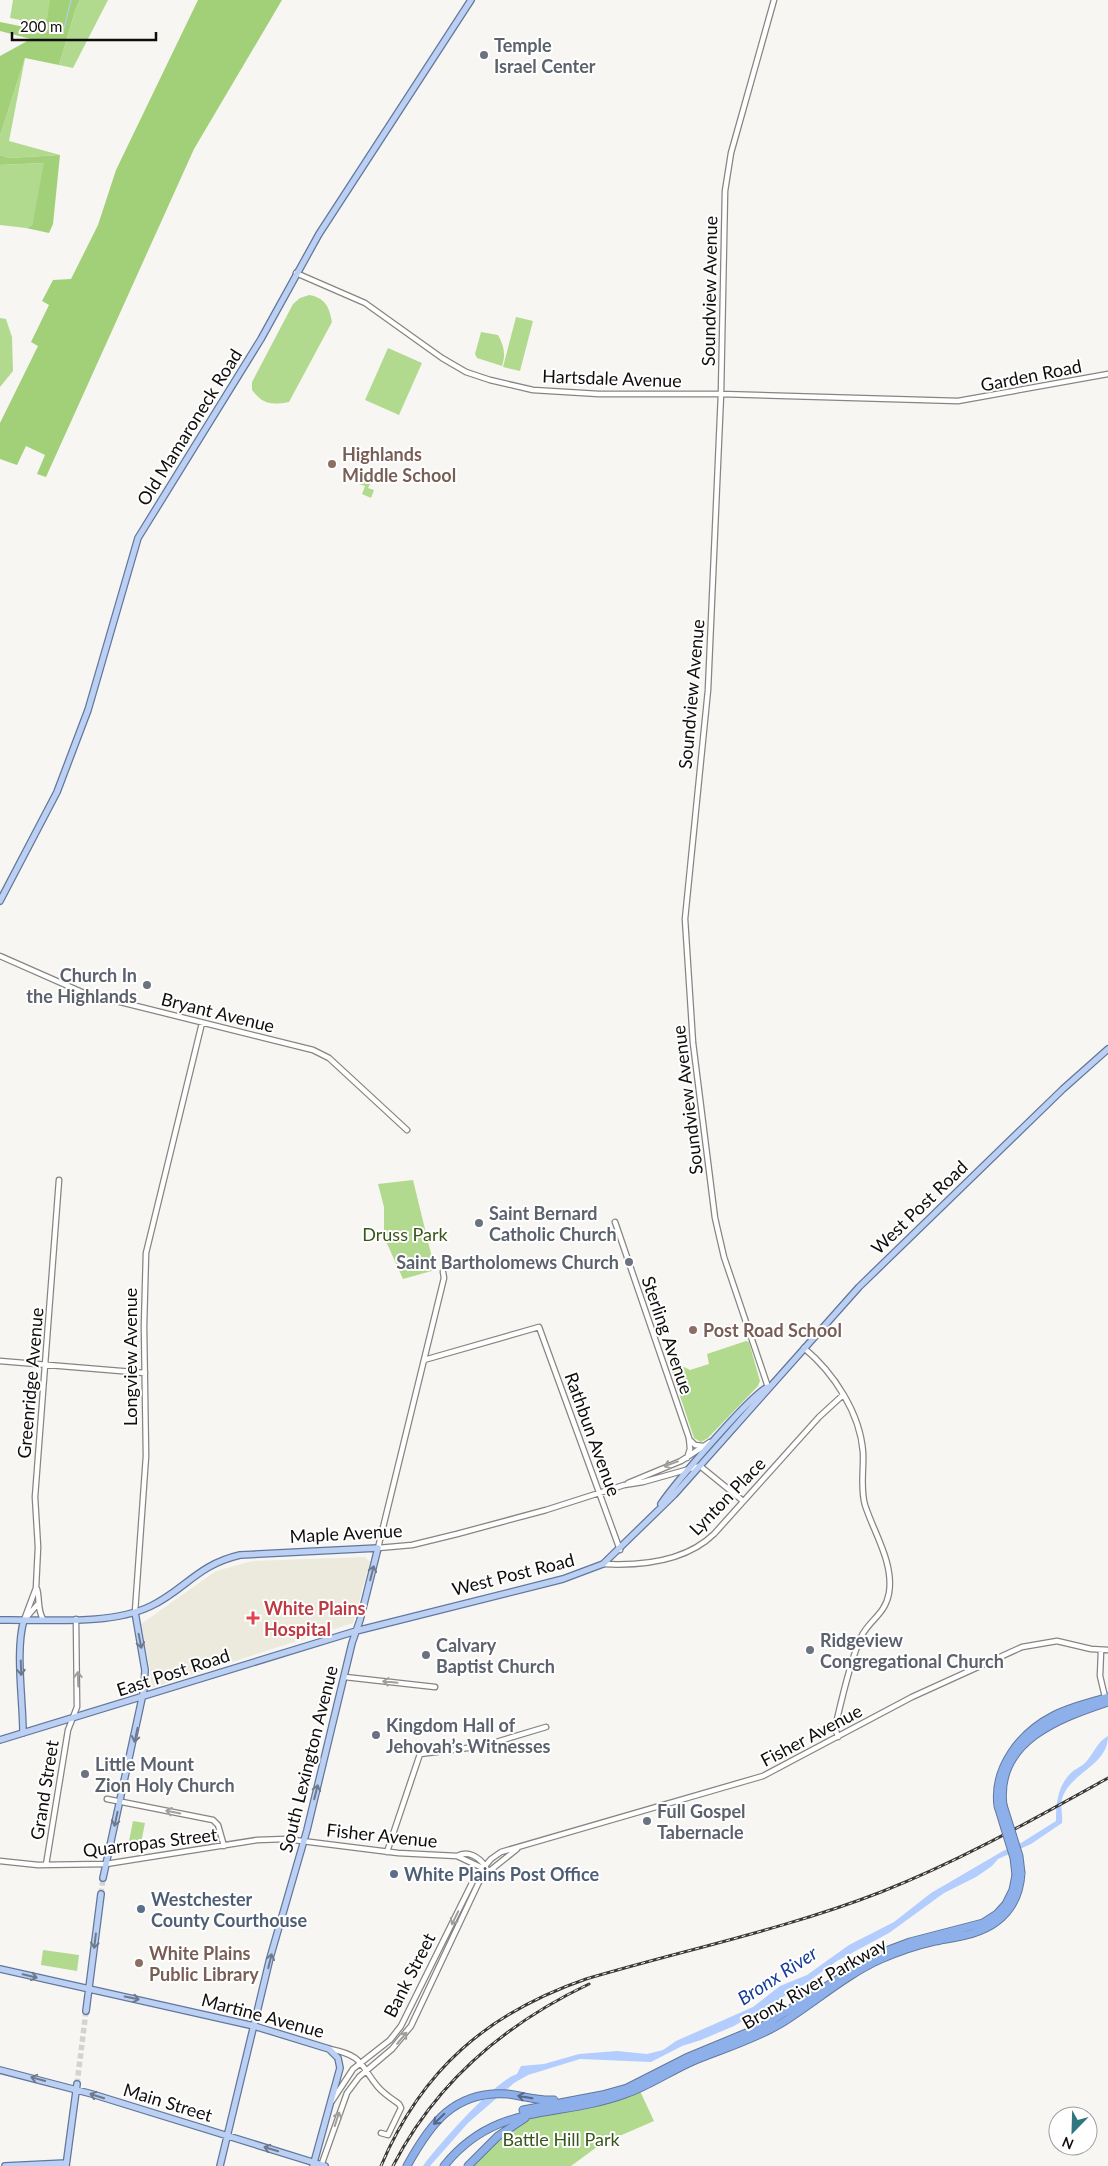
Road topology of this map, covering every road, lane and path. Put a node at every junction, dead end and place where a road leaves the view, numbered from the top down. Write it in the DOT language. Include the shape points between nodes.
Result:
graph roads {
  1 [pos="471,0"];
  2 [pos="774,0"];
  3 [pos="296,273"];
  4 [pos="1108,374"];
  5 [pos="720,394"];
  6 [pos="958,401"];
  7 [pos="0,901"];
  8 [pos="0,956"];
  9 [pos="202,1023"];
  10 [pos="1108,1049"];
  11 [pos="407,1130"];
  12 [pos="59,1180"];
  13 [pos="615,1222"];
  14 [pos="443,1272"];
  15 [pos="804,1348"];
  16 [pos="424,1360"];
  17 [pos="0,1361"];
  18 [pos="46,1365"];
  19 [pos="145,1372"];
  20 [pos="768,1387"];
  21 [pos="843,1395"];
  22 [pos="726,1428"];
  23 [pos="688,1438"];
  24 [pos="705,1446"];
  25 [pos="687,1458"];
  26 [pos="700,1466"];
  27 [pos="689,1469"];
  28 [pos="624,1485"];
  29 [pos="599,1493"];
  30 [pos="743,1501"];
  31 [pos="657,1510"];
  32 [pos="378,1548"];
  33 [pos="620,1550"];
  34 [pos="603,1564"];
  35 [pos="36,1588"];
  36 [pos="37,1605"];
  37 [pos="135,1612"];
  38 [pos="43,1619"];
  39 [pos="76,1619"];
  40 [pos="0,1620"];
  41 [pos="24,1620"];
  42 [pos="356,1631"];
  43 [pos="1101,1650"];
  44 [pos="1108,1650"];
  45 [pos="345,1677"];
  46 [pos="435,1687"];
  47 [pos="143,1697"];
  48 [pos="1107,1699"];
  49 [pos="72,1719"];
  50 [pos="546,1727"];
  51 [pos="23,1733"];
  52 [pos="838,1737"];
  53 [pos="0,1740"];
  54 [pos="107,1799"];
  55 [pos="120,1802"];
  56 [pos="304,1840"];
  57 [pos="224,1846"];
  58 [pos="517,1848"];
  59 [pos="388,1852"];
  60 [pos="0,1861"];
  61 [pos="106,1864"];
  62 [pos="46,1865"];
  63 [pos="484,1867"];
  64 [pos="489,1871"];
  65 [pos="1018,1874"];
  66 [pos="103,1878"];
  67 [pos="101,1894"];
  68 [pos="0,1970"];
  69 [pos="88,1989"];
  70 [pos="86,2011"];
  71 [pos="254,2026"];
  72 [pos="329,2049"];
  73 [pos="361,2062"];
  74 [pos="367,2069"];
  75 [pos="0,2070"];
  76 [pos="77,2087"];
  77 [pos="577,2100"];
  78 [pos="332,2101"];
  79 [pos="548,2111"];
  80 [pos="381,2133"];
  81 [pos="228,2136"];
  82 [pos="66,2164"];
  83 [pos="314,2164"];
  84 [pos="5,2166"];
  85 [pos="220,2166"];
  86 [pos="323,2166"];
  87 [pos="407,2166"];
  88 [pos="438,2166"];
  89 [pos="444,2166"];
  90 [pos="468,2166"];
  1 -- 3 [label="main road, Old Mamaroneck Road"];
  2 -- 5 [label="street, Soundview Avenue" via="728,170"];
  3 -- 5 [label="street, Hartsdale Avenue" via="365,303 449,363 490,380 543,391"];
  3 -- 7 [label="main road, Old Mamaroneck Road" via="261,339 138,538 88,710 57,792"];
  4 -- 6 [label="street, Garden Road"];
  5 -- 6 [label="street, Hartsdale Avenue"];
  5 -- 20 [label="street, Soundview Avenue" via="708,690 687,894 686,952 693,1043 718,1236"];
  8 -- 9 [label="street, Bryant Avenue" via="84,993"];
  9 -- 11 [label="street, Bryant Avenue" via="313,1050 329,1058"];
  9 -- 19 [label="street, Longview Avenue" via="146,1253"];
  10 -- 15 [label="main road, West Post Road" via="882,1263"];
  12 -- 18 [label="street, Greenridge Avenue"];
  13 -- 23 [label="street, Sterling Avenue"];
  14 -- 16 [label="street, South Lexington Avenue"];
  15 -- 20 [label="main road, West Post Road"];
  15 -- 21 [label="street"];
  16 -- 29 [label="street, Rathbun Avenue" via="539,1327"];
  16 -- 32 [label="street, South Lexington Avenue"];
  17 -- 18 [label="street"];
  18 -- 19 [label="street"];
  18 -- 35 [label="street, Greenridge Avenue" via="34,1497 38,1547"];
  19 -- 37 [label="street, Longview Avenue" via="146,1456"];
  20 -- 22 [label="main road, West Post Road" via="762,1389"];
  20 -- 26 [label="main road, West Post Road"];
  21 -- 30 [label="street, Lynton Place"];
  21 -- 52 [label="street" via="858,1428 864,1499 888,1566 890,1586 883,1611 865,1630 857,1646 835,1728"];
  22 -- 24 [label="street"];
  22 -- 27 [label="main road, West Post Road"];
  23 -- 24 [label="street" via="695,1445"];
  23 -- 25 [label="street, Sterling Avenue" via="690,1449"];
  24 -- 25 [label="street"];
  25 -- 28 [label="street, one-way"];
  26 -- 27 [label="street, Maple Avenue"];
  26 -- 30 [label="street"];
  26 -- 31 [label="main road, West Post Road"];
  27 -- 28 [label="street, Maple Avenue"];
  27 -- 31 [label="main road, West Post Road"];
  28 -- 29 [label="street, Maple Avenue"];
  29 -- 32 [label="street, Maple Avenue" via="435,1540"];
  29 -- 33 [label="street, Rathbun Avenue"];
  30 -- 34 [label="street, Lynton Place" via="703,1545 690,1552 622,1565"];
  31 -- 33 [label="main road, West Post Road"];
  32 -- 37 [label="main road, Maple Avenue" via="233,1556 205,1568 157,1603"];
  42 -- 32 [label="main road, South Lexington Avenue, one-way"];
  33 -- 34 [label="main road, West Post Road"];
  34 -- 42 [label="main road, West Post Road" via="564,1579"];
  35 -- 36 [label="street, Greenridge Avenue" via="39,1595"];
  35 -- 41 [label="street, Greenridge Avenue"];
  36 -- 38 [label="street, Greenridge Avenue"];
  36 -- 41 [label="street"];
  37 -- 39 [label="main road, Maple Avenue" via="107,1618"];
  37 -- 47 [label="main road, Longview Avenue, one-way" via="145,1670"];
  38 -- 39 [label="main road, Maple Avenue"];
  38 -- 41 [label="main road, Maple Avenue"];
  49 -- 39 [label="street, Grand Street, one-way" via="77,1707 78,1689"];
  40 -- 41 [label="main road, Maple Avenue"];
  41 -- 51 [label="main road, one-way" via="21,1632"];
  42 -- 45 [label="main road, South Lexington Avenue"];
  42 -- 47 [label="main road, East Post Road"];
  43 -- 44 [label="street"];
  43 -- 48 [label="street" via="1100,1676"];
  43 -- 52 [label="street, Fisher Avenue" via="1052,1641 1022,1648 959,1674"];
  46 -- 45 [label="street, one-way"];
  56 -- 45 [label="main road, South Lexington Avenue, one-way"];
  47 -- 49 [label="main road, East Post Road"];
  47 -- 55 [label="main road, Longview Avenue, one-way"];
  48 -- 65 [label="highway, Bronx River Parkway, bridge" via="1052,1716 1025,1737 1009,1756 997,1789"];
  49 -- 51 [label="main road, East Post Road"];
  49 -- 62 [label="street, Grand Street"];
  50 -- 59 [label="street" via="484,1746 420,1754"];
  51 -- 53 [label="main road, East Post Road"];
  52 -- 58 [label="street, Fisher Avenue" via="758,1778"];
  54 -- 55 [label="street"];
  57 -- 55 [label="street, one-way" via="215,1821"];
  55 -- 61 [label="main road, Longview Avenue, one-way"];
  56 -- 57 [label="street, Quarropas Street" via="256,1840"];
  56 -- 59 [label="street, Fisher Avenue"];
  71 -- 56 [label="main road, South Lexington Avenue, one-way"];
  57 -- 61 [label="street, Quarropas Street"];
  58 -- 63 [label="street, Fisher Avenue" via="501,1852"];
  58 -- 64 [label="street, Fisher Avenue"];
  59 -- 63 [label="street, Fisher Avenue" via="463,1854 474,1856"];
  60 -- 62 [label="street, Quarropas Street"];
  61 -- 62 [label="street, Quarropas Street"];
  61 -- 66 [label="main road, Longview Avenue"];
  63 -- 64 [label="street, Fisher Avenue"];
  63 -- 73 [label="street, Bank Street, one-way" via="474,1879 405,2020 390,2040"];
  74 -- 64 [label="street, Bank Street, one-way" via="392,2049 411,2026 476,1889"];
  65 -- 77 [label="highway, Bronx River Parkway" via="1006,1904 987,1921 878,1954 756,2030 686,2058 627,2088"];
  65 -- 79 [label="highway, Bronx River Parkway" via="1019,1889 1012,1905 986,1928 884,1957 770,2029 693,2061 632,2092 608,2100"];
  67 -- 69 [label="main road, one-way"];
  68 -- 69 [label="main road, Martine Avenue, one-way"];
  69 -- 70 [label="main road"];
  69 -- 71 [label="main road, Martine Avenue, one-way"];
  71 -- 72 [label="main road, Martine Avenue"];
  71 -- 81 [label="main road, South Lexington Avenue"];
  72 -- 73 [label="street, Martine Avenue"];
  72 -- 78 [label="main road" via="340,2064"];
  73 -- 74 [label="street, Martine Avenue"];
  73 -- 78 [label="street, Bank Street"];
  74 -- 80 [label="street, Martine Avenue" via="378,2087 400,2106 388,2135"];
  86 -- 74 [label="street, Bank Street, one-way" via="347,2093"];
  76 -- 75 [label="main road, Main Street, one-way"];
  81 -- 76 [label="main road, Main Street, one-way"];
  76 -- 82 [label="main road"];
  77 -- 87 [label="highway, one-way" via="546,2100 508,2094 480,2096 458,2104 425,2134"];
  77 -- 88 [label="highway, Bronx River Parkway" via="527,2109 496,2120 466,2138"];
  78 -- 83 [label="main road, Bank Street"];
  79 -- 89 [label="highway, Bronx River Parkway" via="520,2116 490,2127 462,2147"];
  79 -- 90 [label="highway" via="512,2125"];
  83 -- 81 [label="main road, Main Street, one-way"];
  81 -- 85 [label="main road, South Lexington Avenue"];
  82 -- 84 [label="main road"];
  83 -- 86 [label="main road, Main Street"];
}
